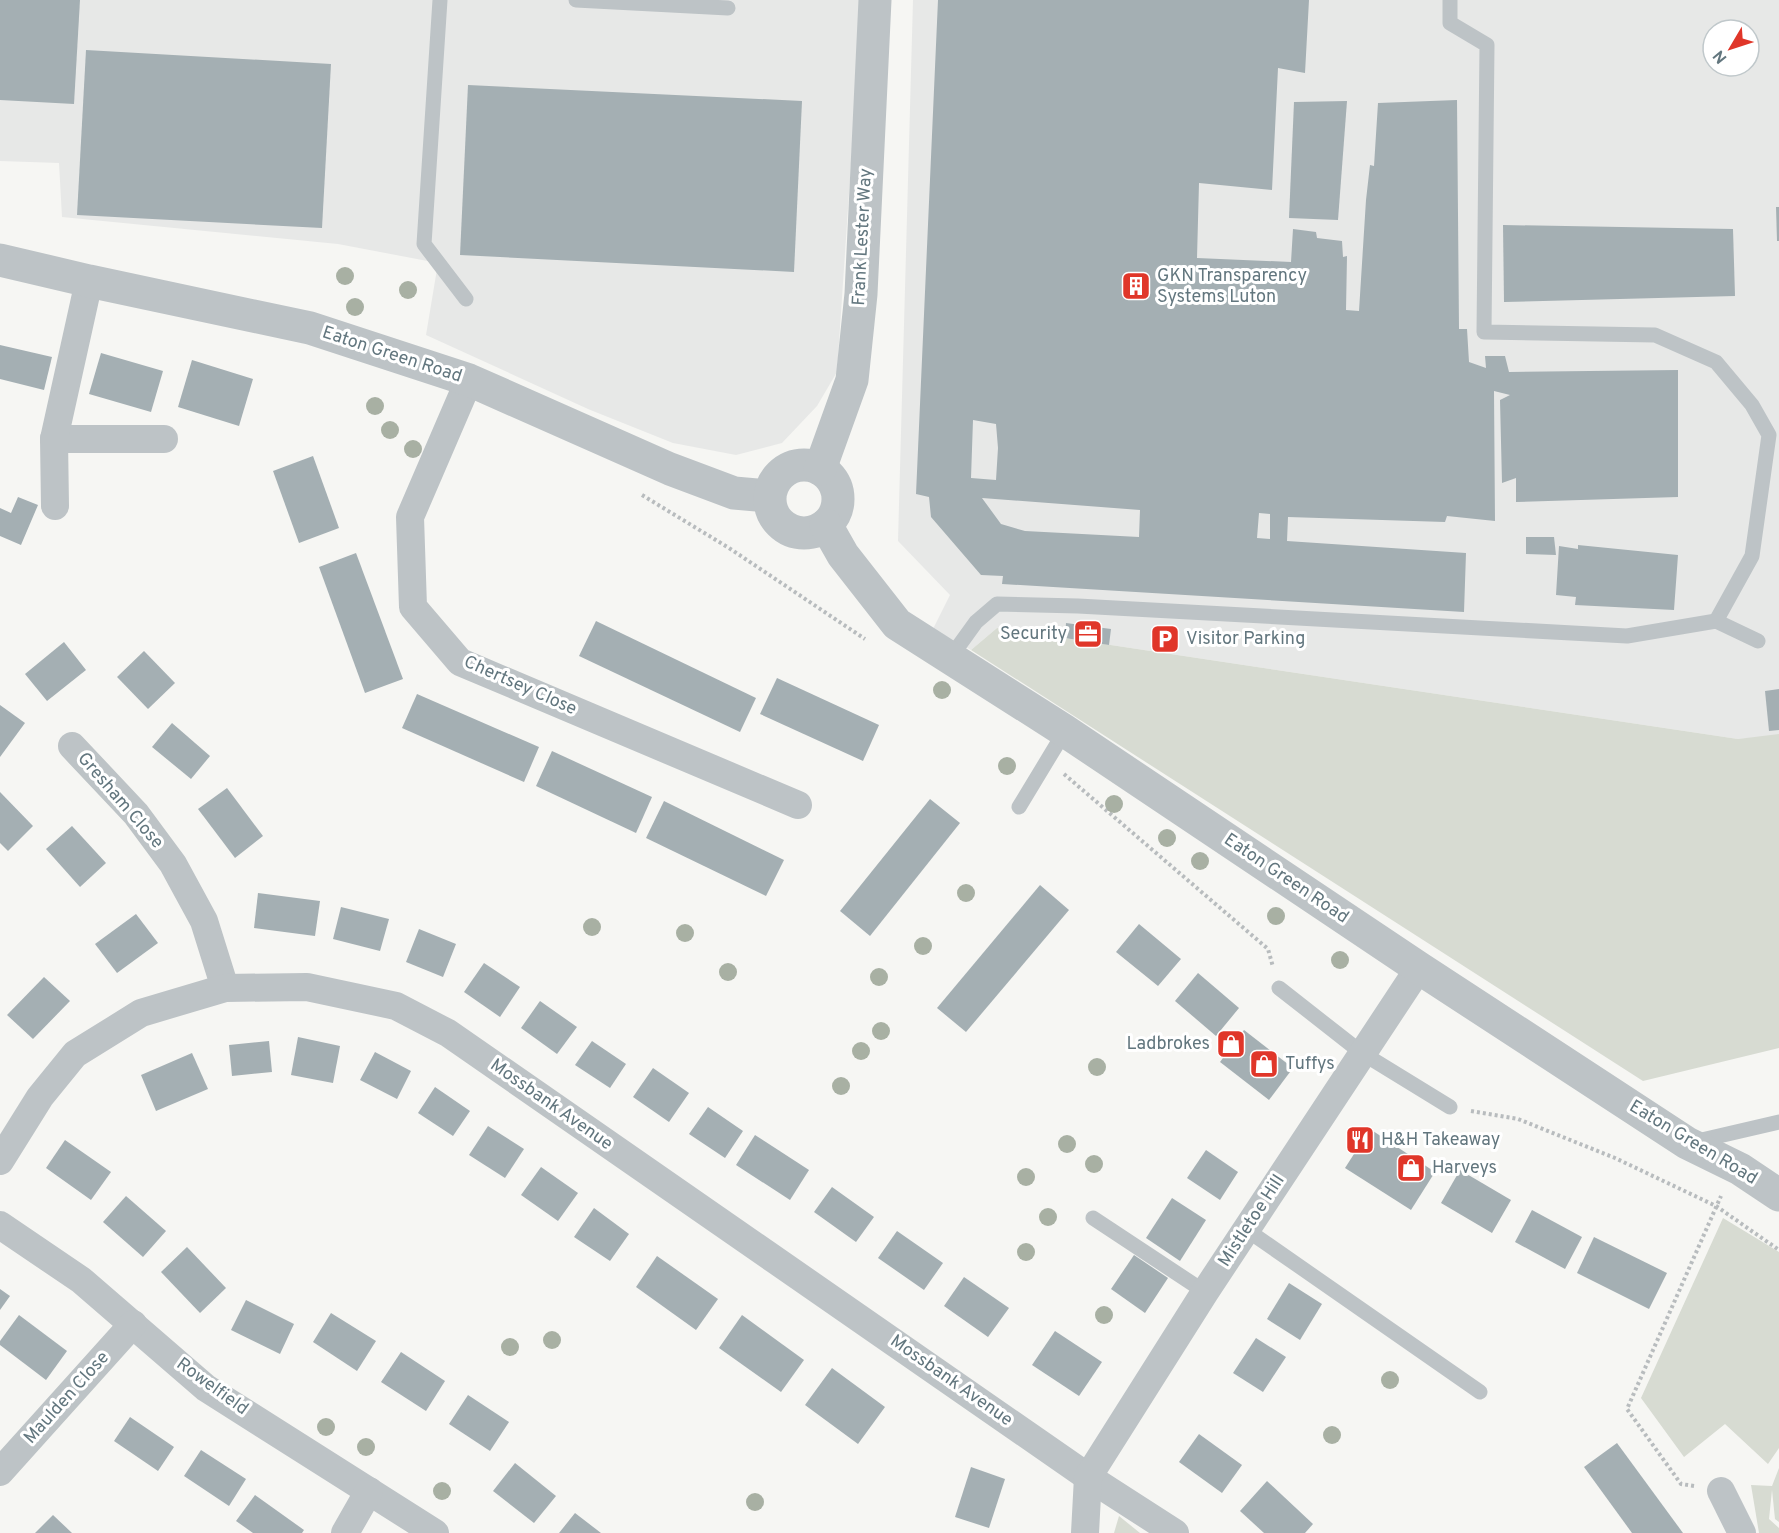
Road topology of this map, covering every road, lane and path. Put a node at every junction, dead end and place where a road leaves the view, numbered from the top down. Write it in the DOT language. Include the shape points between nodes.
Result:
graph roads {
  1 [pos="440,0"];
  2 [pos="576,0"];
  3 [pos="875,0"];
  4 [pos="1450,0"];
  5 [pos="728,8"];
  6 [pos="0,260"];
  7 [pos="89,281"];
  8 [pos="466,299"];
  9 [pos="469,380"];
  10 [pos="54,439"];
  11 [pos="164,439"];
  12 [pos="820,469"];
  13 [pos="638,493"];
  14 [pos="769,496"];
  15 [pos="55,506"];
  16 [pos="826,525"];
  17 [pos="1716,621"];
  18 [pos="1758,641"];
  19 [pos="868,642"];
  20 [pos="950,658"];
  21 [pos="1065,731"];
  22 [pos="72,746"];
  23 [pos="1047,760"];
  24 [pos="798,805"];
  25 [pos="1019,807"];
  26 [pos="1419,968"];
  27 [pos="225,988"];
  28 [pos="1279,988"];
  29 [pos="1362,1053"];
  30 [pos="1450,1107"];
  31 [pos="1779,1122"];
  32 [pos="1687,1143"];
  33 [pos="0,1161"];
  34 [pos="1740,1169"];
  35 [pos="1779,1195"];
  36 [pos="1716,1206"];
  37 [pos="1093,1218"];
  38 [pos="0,1226"];
  39 [pos="1246,1230"];
  40 [pos="1779,1250"];
  41 [pos="1205,1292"];
  42 [pos="133,1324"];
  43 [pos="1480,1392"];
  44 [pos="0,1472"];
  45 [pos="1088,1477"];
  46 [pos="369,1491"];
  47 [pos="1721,1491"];
  48 [pos="345,1533"];
  49 [pos="435,1533"];
  50 [pos="1085,1533"];
  51 [pos="1175,1533"];
  52 [pos="1742,1533"];
  1 -- 8 [label="lane" via="424,244"];
  2 -- 5 [label="lane"];
  3 -- 12 [label="street, Frank Lester Way" via="861,294 852,380"];
  4 -- 17 [label="lane" via="1450,23 1487,45 1484,332 1655,335 1716,363 1752,405 1769,435 1752,556"];
  6 -- 7 [label="street, Eaton Green Road"];
  7 -- 9 [label="street, Eaton Green Road" via="310,328"];
  7 -- 10 [label="street"];
  9 -- 14 [label="street, Eaton Green Road" via="670,469 734,493"];
  9 -- 24 [label="street, Chertsey Close" via="410,518 413,607 460,662"];
  10 -- 11 [label="street"];
  10 -- 15 [label="street"];
  12 -- 14 [label="street" via="798,465 787,469 772,485"];
  12 -- 16 [label="street" via="838,494 838,504"];
  13 -- 19 [label="path"];
  14 -- 16 [label="street" via="776,519 784,527 807,533"];
  16 -- 20 [label="street, Eaton Green Road" via="843,555 897,624"];
  17 -- 18 [label="lane"];
  17 -- 20 [label="lane" via="1627,636 997,604 976,621"];
  20 -- 21 [label="street, Eaton Green Road"];
  21 -- 23 [label="lane"];
  21 -- 26 [label="street, Eaton Green Road"];
  22 -- 27 [label="street, Gresham Close" via="136,814 173,864 204,921"];
  23 -- 25 [label="lane"];
  23 -- 28 [label="path" via="1268,949"];
  26 -- 29 [label="street, Mistletoe Hill"];
  26 -- 32 [label="street, Eaton Green Road"];
  27 -- 33 [label="street, Mossbank Avenue" via="141,1013 75,1054 40,1097"];
  27 -- 45 [label="street, Mossbank Avenue" via="308,987 396,1006 448,1033"];
  28 -- 29 [label="lane"];
  29 -- 30 [label="lane"];
  29 -- 39 [label="street, Mistletoe Hill"];
  30 -- 36 [label="path" via="1518,1119 1615,1158"];
  31 -- 32 [label="lane"];
  32 -- 34 [label="street, Eaton Green Road"];
  34 -- 35 [label="street, Eaton Green Road"];
  34 -- 36 [label="path"];
  36 -- 40 [label="path"];
  36 -- 47 [label="path" via="1627,1409 1681,1484"];
  37 -- 41 [label="lane"];
  38 -- 42 [label="street, Rowelfield" via="81,1280"];
  39 -- 41 [label="street, Mistletoe Hill"];
  39 -- 43 [label="lane"];
  41 -- 45 [label="street, Mistletoe Hill"];
  42 -- 44 [label="street, Maulden Close"];
  42 -- 46 [label="street, Rowelfield" via="206,1388"];
  45 -- 50 [label="street"];
  45 -- 51 [label="street, Mossbank Avenue"];
  46 -- 48 [label="street"];
  46 -- 49 [label="street, Rowelfield"];
  47 -- 52 [label="street"];
}
